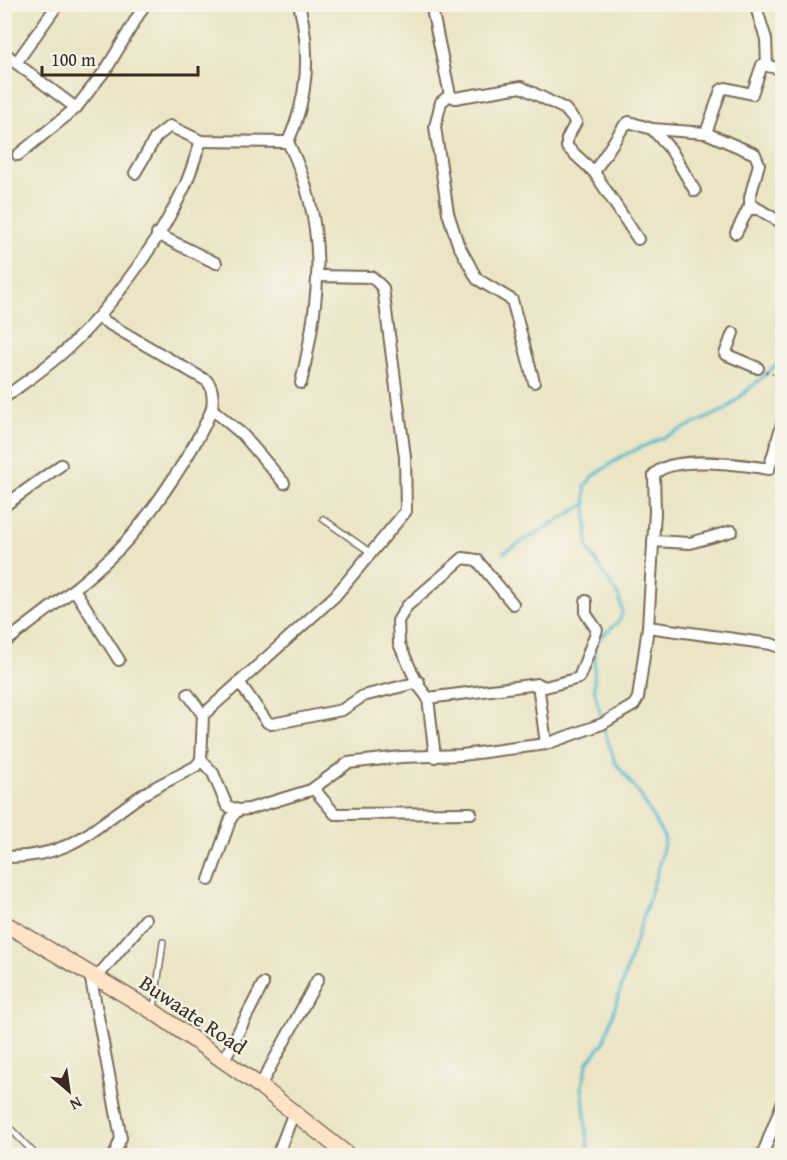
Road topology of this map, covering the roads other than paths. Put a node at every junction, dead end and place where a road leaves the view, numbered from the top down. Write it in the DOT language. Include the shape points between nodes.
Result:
graph roads {
  1 [pos="58,4"];
  2 [pos="145,4"];
  3 [pos="299,4"];
  4 [pos="431,4"];
  5 [pos="755,4"];
  6 [pos="4,52"];
  7 [pos="16,63"];
  8 [pos="767,65"];
  9 [pos="783,69"];
  10 [pos="450,95"];
  11 [pos="76,108"];
  12 [pos="652,129"];
  13 [pos="706,133"];
  14 [pos="201,141"];
  15 [pos="288,142"];
  16 [pos="18,155"];
  17 [pos="594,172"];
  18 [pos="135,173"];
  19 [pos="695,191"];
  20 [pos="755,209"];
  21 [pos="783,224"];
  22 [pos="736,233"];
  23 [pos="157,234"];
  24 [pos="638,239"];
  25 [pos="216,263"];
  26 [pos="317,276"];
  27 [pos="99,318"];
  28 [pos="733,333"];
  29 [pos="761,370"];
  30 [pos="534,382"];
  31 [pos="300,383"];
  32 [pos="4,398"];
  33 [pos="212,409"];
  34 [pos="783,424"];
  35 [pos="61,465"];
  36 [pos="284,483"];
  37 [pos="4,506"];
  38 [pos="323,519"];
  39 [pos="732,531"];
  40 [pos="653,541"];
  41 [pos="370,552"];
  42 [pos="74,589"];
  43 [pos="586,601"];
  44 [pos="513,604"];
  45 [pos="648,627"];
  46 [pos="4,643"];
  47 [pos="783,648"];
  48 [pos="119,660"];
  49 [pos="239,682"];
  50 [pos="418,682"];
  51 [pos="538,684"];
  52 [pos="188,694"];
  53 [pos="428,698"];
  54 [pos="203,715"];
  55 [pos="546,744"];
  56 [pos="435,757"];
  57 [pos="201,760"];
  58 [pos="314,789"];
  59 [pos="238,810"];
  60 [pos="471,813"];
  61 [pos="4,857"];
  62 [pos="209,880"];
  63 [pos="146,919"];
  64 [pos="4,923"];
  65 [pos="163,942"];
  66 [pos="94,975"];
  67 [pos="318,979"];
  68 [pos="262,984"];
  69 [pos="154,1012"];
  70 [pos="224,1060"];
  71 [pos="260,1086"];
  72 [pos="783,1104"];
  73 [pos="294,1112"];
  74 [pos="4,1122"];
  75 [pos="33,1152"];
  76 [pos="114,1155"];
  77 [pos="277,1155"];
  78 [pos="349,1155"];
  79 [pos="762,1155"];
  1 -- 7 [label="street"];
  2 -- 11 [label="street" via="107,68"];
  3 -- 15 [label="street" via="307,48 305,88 300,115"];
  4 -- 10 [label="street"];
  5 -- 8 [label="street" via="766,39"];
  6 -- 7 [label="street"];
  7 -- 11 [label="street"];
  8 -- 9 [label="street"];
  8 -- 13 [label="street" via="760,67 752,94 721,90"];
  10 -- 17 [label="street" via="455,98 526,89 573,115 576,122 567,147"];
  10 -- 30 [label="street" via="441,102 435,127 448,213 469,270 512,300"];
  11 -- 16 [label="street"];
  12 -- 13 [label="street"];
  12 -- 17 [label="street" via="632,121 627,123"];
  12 -- 19 [label="street" via="671,150"];
  13 -- 20 [label="street" via="757,157 759,167 749,201"];
  14 -- 15 [label="street"];
  14 -- 18 [label="street" via="170,126 156,137"];
  14 -- 23 [label="street" via="184,188"];
  15 -- 26 [label="street" via="313,206"];
  17 -- 24 [label="street"];
  20 -- 21 [label="street"];
  20 -- 22 [label="street" via="748,209"];
  23 -- 25 [label="street"];
  23 -- 27 [label="street"];
  26 -- 31 [label="street" via="314,322"];
  26 -- 41 [label="street" via="372,277 383,288 408,500 396,525"];
  27 -- 32 [label="street" via="58,357"];
  27 -- 33 [label="street" via="207,381 212,388"];
  28 -- 29 [label="street" via="725,354"];
  33 -- 36 [label="street" via="243,435"];
  33 -- 42 [label="street" via="167,485 125,543"];
  34 -- 40 [label="street" via="769,469 718,461 657,471"];
  35 -- 37 [label="street"];
  38 -- 41 [label="lane"];
  39 -- 40 [label="street" via="700,542"];
  40 -- 45 [label="street"];
  41 -- 49 [label="street" via="335,596"];
  42 -- 46 [label="street"];
  42 -- 48 [label="street"];
  43 -- 51 [label="street" via="585,611 597,630 582,674 570,682 545,687"];
  44 -- 50 [label="street" via="477,560 463,558 401,614 399,644"];
  45 -- 47 [label="street"];
  45 -- 55 [label="street" via="637,702 597,726"];
  49 -- 50 [label="street" via="272,724 342,710 368,694"];
  49 -- 54 [label="street"];
  50 -- 53 [label="street"];
  51 -- 53 [label="street"];
  51 -- 55 [label="street"];
  52 -- 54 [label="street"];
  53 -- 56 [label="street"];
  54 -- 57 [label="street"];
  55 -- 56 [label="street"];
  56 -- 58 [label="street" via="348,763"];
  57 -- 59 [label="street" via="213,773 227,806"];
  57 -- 61 [label="street" via="142,795 73,844 46,854"];
  58 -- 59 [label="street"];
  58 -- 60 [label="street" via="335,814"];
  59 -- 62 [label="street" via="231,818"];
  63 -- 66 [label="street"];
  64 -- 66 [label="street, Buwaate Road"];
  65 -- 69 [label="lane"];
  66 -- 69 [label="street, Buwaate Road"];
  66 -- 76 [label="street" via="121,1138"];
  67 -- 71 [label="street"];
  68 -- 70 [label="street"];
  69 -- 70 [label="street, Buwaate Road"];
  70 -- 71 [label="street, Buwaate Road"];
  71 -- 73 [label="street, Buwaate Road"];
  72 -- 79 [label="street"];
  73 -- 77 [label="street"];
  73 -- 78 [label="street, Buwaate Road"];
  74 -- 75 [label="lane"];
}
